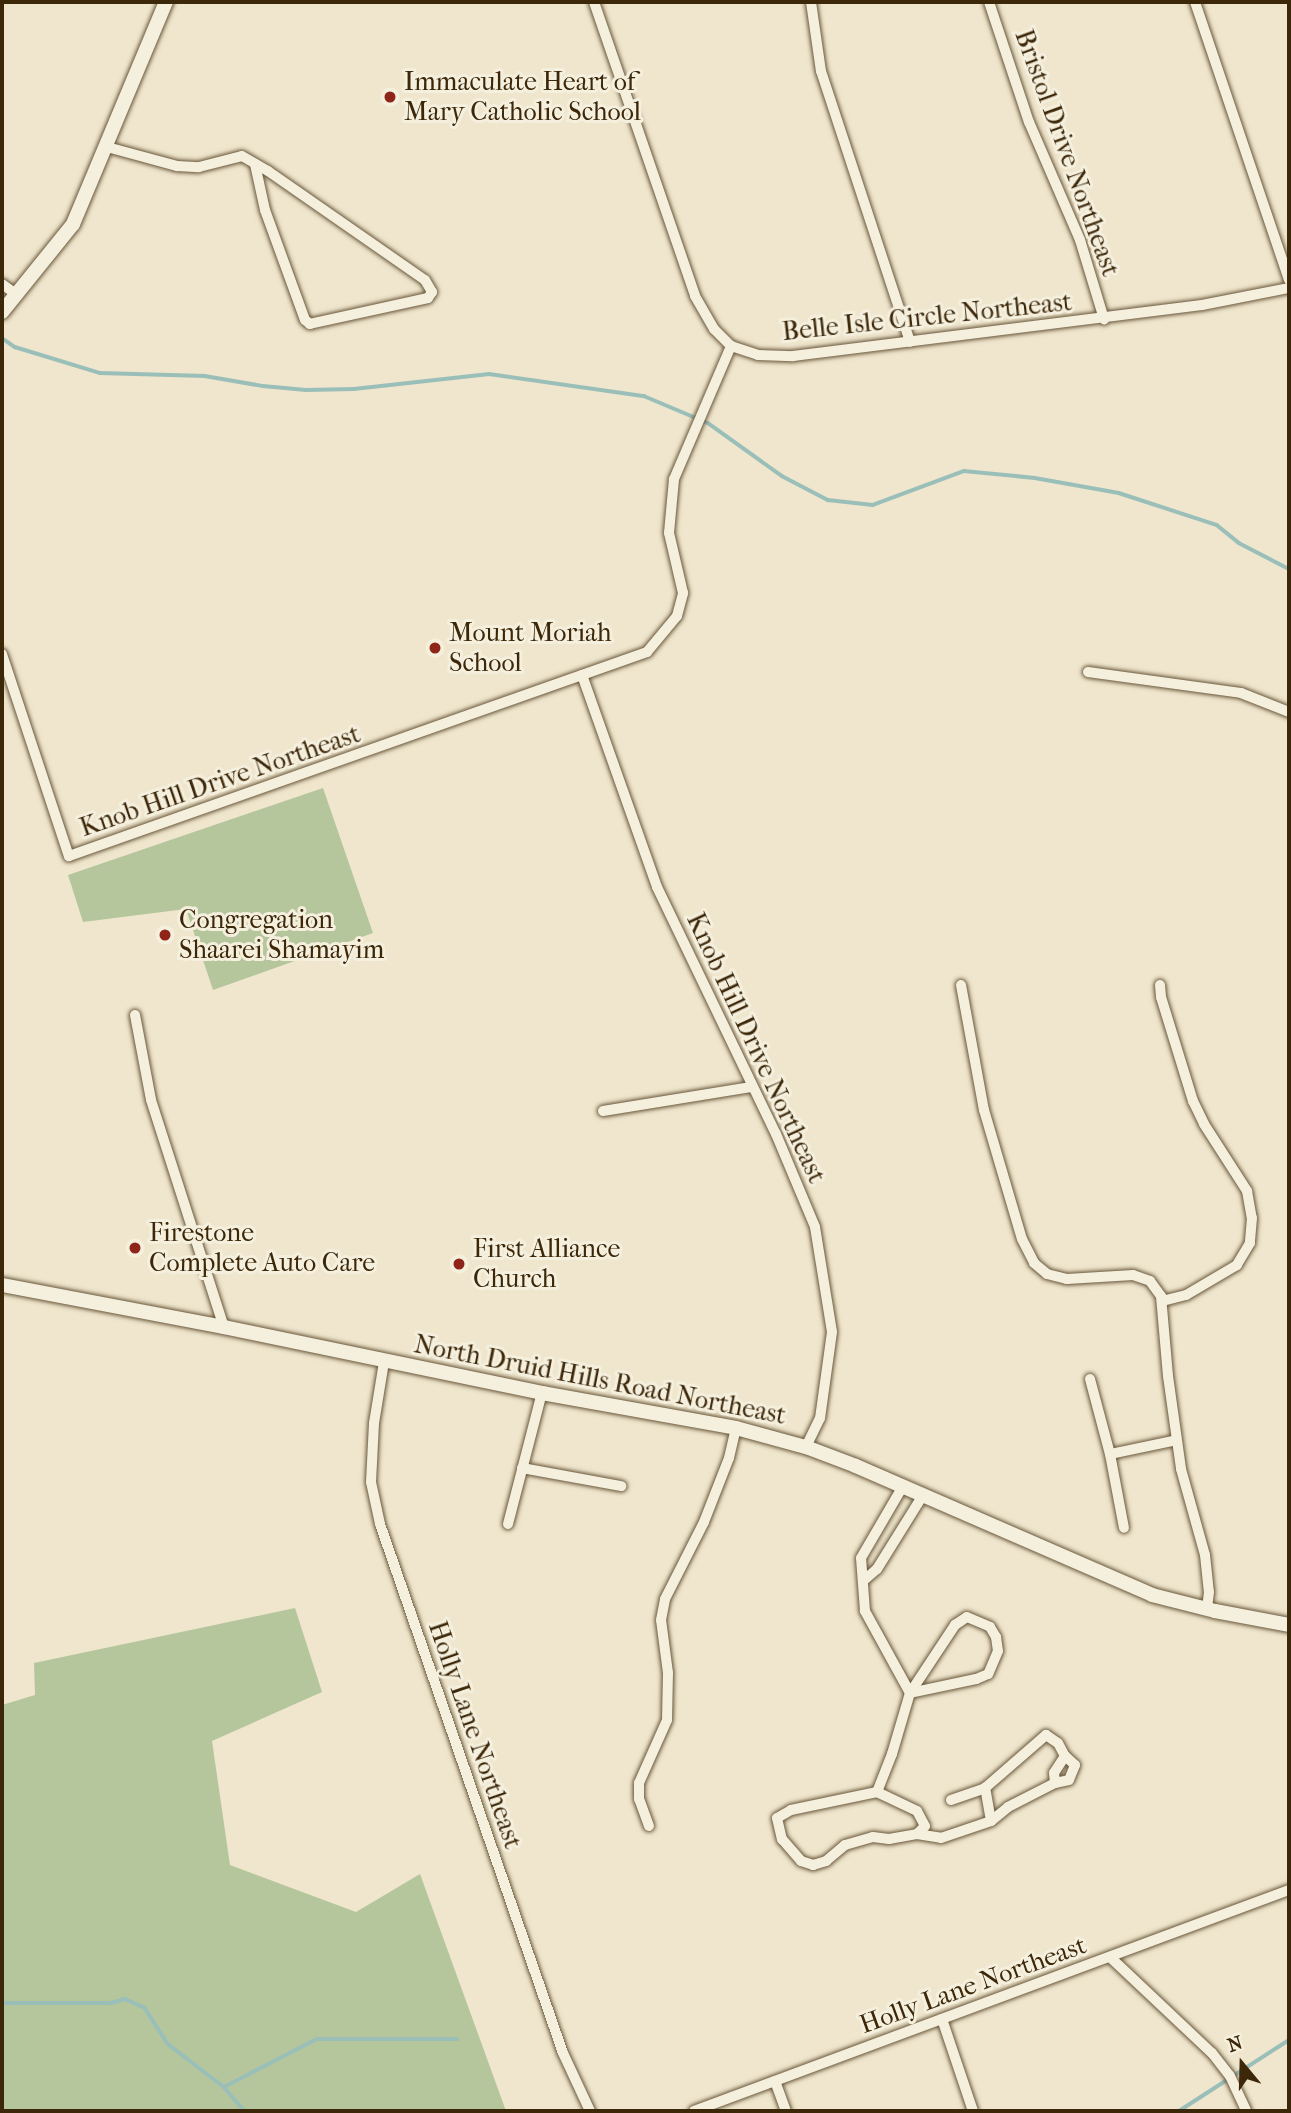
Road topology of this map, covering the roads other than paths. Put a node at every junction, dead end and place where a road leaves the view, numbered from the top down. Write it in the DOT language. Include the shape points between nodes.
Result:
graph roads {
  1 [pos="166,2"];
  2 [pos="594,2"];
  3 [pos="811,2"];
  4 [pos="989,2"];
  5 [pos="1195,2"];
  6 [pos="107,148"];
  7 [pos="255,163"];
  8 [pos="1289,279"];
  9 [pos="2,284"];
  10 [pos="1289,288"];
  11 [pos="16,295"];
  12 [pos="2,312"];
  13 [pos="1104,318"];
  14 [pos="910,342"];
  15 [pos="731,346"];
  16 [pos="2,654"];
  17 [pos="1088,671"];
  18 [pos="582,675"];
  19 [pos="1289,712"];
  20 [pos="961,985"];
  21 [pos="1160,985"];
  22 [pos="135,1015"];
  23 [pos="751,1087"];
  24 [pos="603,1111"];
  25 [pos="2,1285"];
  26 [pos="1162,1301"];
  27 [pos="224,1326"];
  28 [pos="384,1362"];
  29 [pos="1090,1379"];
  30 [pos="542,1393"];
  31 [pos="736,1428"];
  32 [pos="1177,1440"];
  33 [pos="806,1447"];
  34 [pos="1110,1454"];
  35 [pos="522,1468"];
  36 [pos="621,1486"];
  37 [pos="903,1486"];
  38 [pos="923,1495"];
  39 [pos="508,1524"];
  40 [pos="1124,1528"];
  41 [pos="863,1581"];
  42 [pos="1207,1609"];
  43 [pos="1289,1625"];
  44 [pos="910,1693"];
  45 [pos="1065,1756"];
  46 [pos="1055,1783"];
  47 [pos="985,1788"];
  48 [pos="877,1792"];
  49 [pos="951,1800"];
  50 [pos="991,1821"];
  51 [pos="649,1826"];
  52 [pos="917,1834"];
  53 [pos="1289,1891"];
  54 [pos="1110,1957"];
  55 [pos="942,2019"];
  56 [pos="775,2081"];
  57 [pos="590,2111"];
  58 [pos="694,2111"];
  59 [pos="786,2111"];
  60 [pos="973,2111"];
  61 [pos="1246,2111"];
  1 -- 6 [label="main road"];
  2 -- 15 [label="street" via="695,296 714,329"];
  3 -- 14 [label="street" via="821,71"];
  4 -- 13 [label="street, Bristol Drive Northeast" via="1029,122 1080,240"];
  5 -- 8 [label="street"];
  6 -- 7 [label="street" via="177,166 199,167 242,156"];
  6 -- 11 [label="main road" via="73,224"];
  7 -- 7 [label="street" via="425,280 432,292 428,298 310,324 265,211"];
  9 -- 11 [label="street"];
  10 -- 13 [label="street, Belle Isle Circle Northeast"];
  11 -- 12 [label="main road"];
  13 -- 14 [label="street, Belle Isle Circle Northeast"];
  14 -- 15 [label="street, Belle Isle Circle Northeast" via="793,356 758,355"];
  15 -- 18 [label="street, Knob Hill Drive Northeast" via="674,479 669,533 682,593 677,616 647,652"];
  16 -- 18 [label="street, Knob Hill Drive Northeast" via="69,856"];
  17 -- 19 [label="street" via="1241,693"];
  18 -- 23 [label="street, Knob Hill Drive Northeast" via="657,887"];
  20 -- 26 [label="street" via="984,1110 1022,1239 1034,1263 1047,1274 1067,1279 1133,1275 1150,1281"];
  21 -- 26 [label="street" via="1194,1101 1242,1183 1252,1218 1250,1243 1237,1265 1186,1295"];
  22 -- 27 [label="street" via="151,1100"];
  23 -- 24 [label="street"];
  23 -- 33 [label="street, Knob Hill Drive Northeast" via="811,1215 831,1313 820,1418"];
  25 -- 27 [label="main road, North Druid Hills Road Northeast"];
  26 -- 32 [label="street"];
  27 -- 28 [label="main road, North Druid Hills Road Northeast"];
  28 -- 30 [label="main road, North Druid Hills Road Northeast"];
  28 -- 57 [label="street, Holly Lane Northeast" via="371,1482 380,1524 563,2053"];
  29 -- 34 [label="street"];
  30 -- 31 [label="main road, North Druid Hills Road Northeast"];
  30 -- 35 [label="street"];
  31 -- 33 [label="main road, North Druid Hills Road Northeast"];
  31 -- 51 [label="street" via="705,1522 664,1599 667,1720 639,1783 639,1799"];
  32 -- 34 [label="street"];
  32 -- 42 [label="street" via="1205,1555"];
  33 -- 37 [label="main road, North Druid Hills Road Northeast"];
  34 -- 40 [label="street"];
  35 -- 36 [label="street"];
  35 -- 39 [label="street"];
  37 -- 38 [label="main road, North Druid Hills Road Northeast"];
  37 -- 41 [label="street" via="861,1559"];
  38 -- 41 [label="street" via="877,1569"];
  38 -- 42 [label="main road, North Druid Hills Road Northeast" via="1105,1577"];
  41 -- 44 [label="street" via="871,1626"];
  42 -- 43 [label="main road, North Druid Hills Road Northeast"];
  44 -- 44 [label="street" via="988,1674 998,1651 990,1627 967,1618 955,1625"];
  44 -- 48 [label="street"];
  45 -- 46 [label="street" via="1054,1773"];
  45 -- 46 [label="street" via="1075,1765 1069,1780"];
  45 -- 47 [label="street" via="1058,1743 1046,1735"];
  46 -- 50 [label="street"];
  47 -- 49 [label="street"];
  47 -- 50 [label="street"];
  48 -- 52 [label="street" via="917,1811 925,1826"];
  48 -- 52 [label="street" via="791,1810 777,1818 782,1839 802,1861 813,1865 845,1845 873,1837"];
  50 -- 52 [label="street" via="941,1838"];
  53 -- 54 [label="street"];
  54 -- 55 [label="street, Holly Lane Northeast"];
  54 -- 61 [label="street, Holly Lane Northeast" via="1212,2053 1230,2076"];
  55 -- 56 [label="street, Holly Lane Northeast"];
  55 -- 60 [label="street"];
  56 -- 58 [label="street, Holly Lane Northeast"];
  56 -- 59 [label="street"];
}
